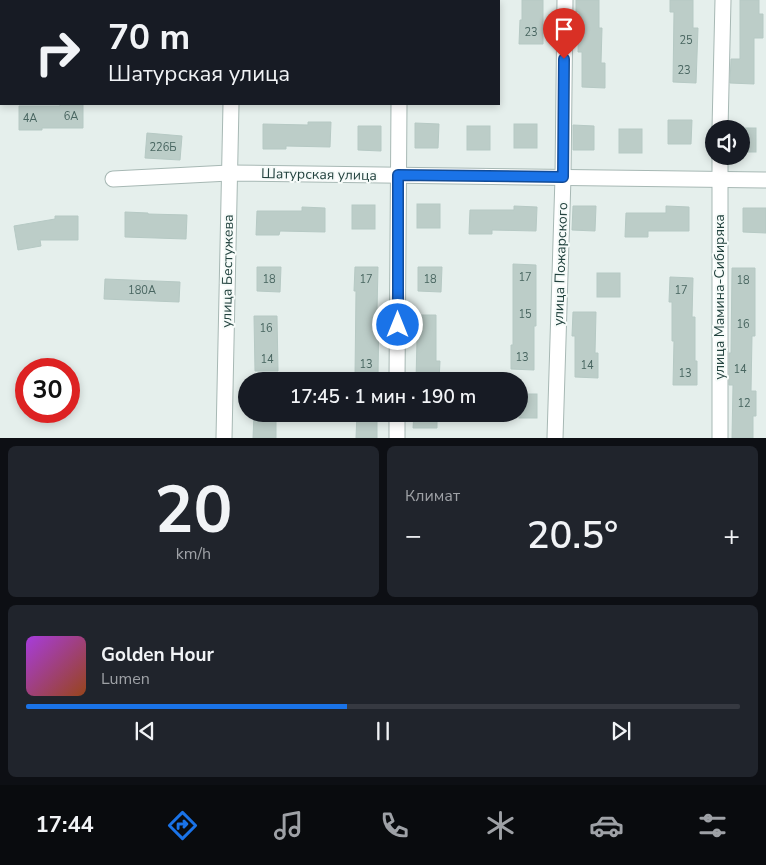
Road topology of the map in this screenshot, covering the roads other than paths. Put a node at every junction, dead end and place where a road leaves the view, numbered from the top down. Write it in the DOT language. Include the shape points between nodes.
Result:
graph roads {
  1 [pos="565,0"];
  2 [pos="723,0"];
  3 [pos="231,105"];
  4 [pos="399,105"];
  5 [pos="720,120"];
  6 [pos="720,165"];
  7 [pos="229,173"];
  8 [pos="398,175"];
  9 [pos="563,177"];
  10 [pos="113,179"];
  11 [pos="719,179"];
  12 [pos="766,180"];
  13 [pos="397,372"];
  14 [pos="397,422"];
  15 [pos="224,438"];
  16 [pos="397,438"];
  17 [pos="555,438"];
  18 [pos="720,438"];
  1 -- 9 [label="street, улица Пожарского"];
  2 -- 5 [label="street"];
  3 -- 7 [label="street, улица Бестужева"];
  4 -- 8 [label="street"];
  6 -- 11 [label="street, улица Мамина-Сибиряка"];
  7 -- 8 [label="street, Шатурская улица"];
  7 -- 10 [label="street, Шатурская улица"];
  7 -- 15 [label="street, улица Бестужева"];
  8 -- 9 [label="street, Шатурская улица"];
  8 -- 13 [label="street"];
  9 -- 11 [label="street, Шатурская улица"];
  9 -- 17 [label="street, улица Пожарского"];
  11 -- 12 [label="street, Шатурская улица"];
  11 -- 18 [label="street, улица Мамина-Сибиряка"];
  14 -- 16 [label="street"];
}
